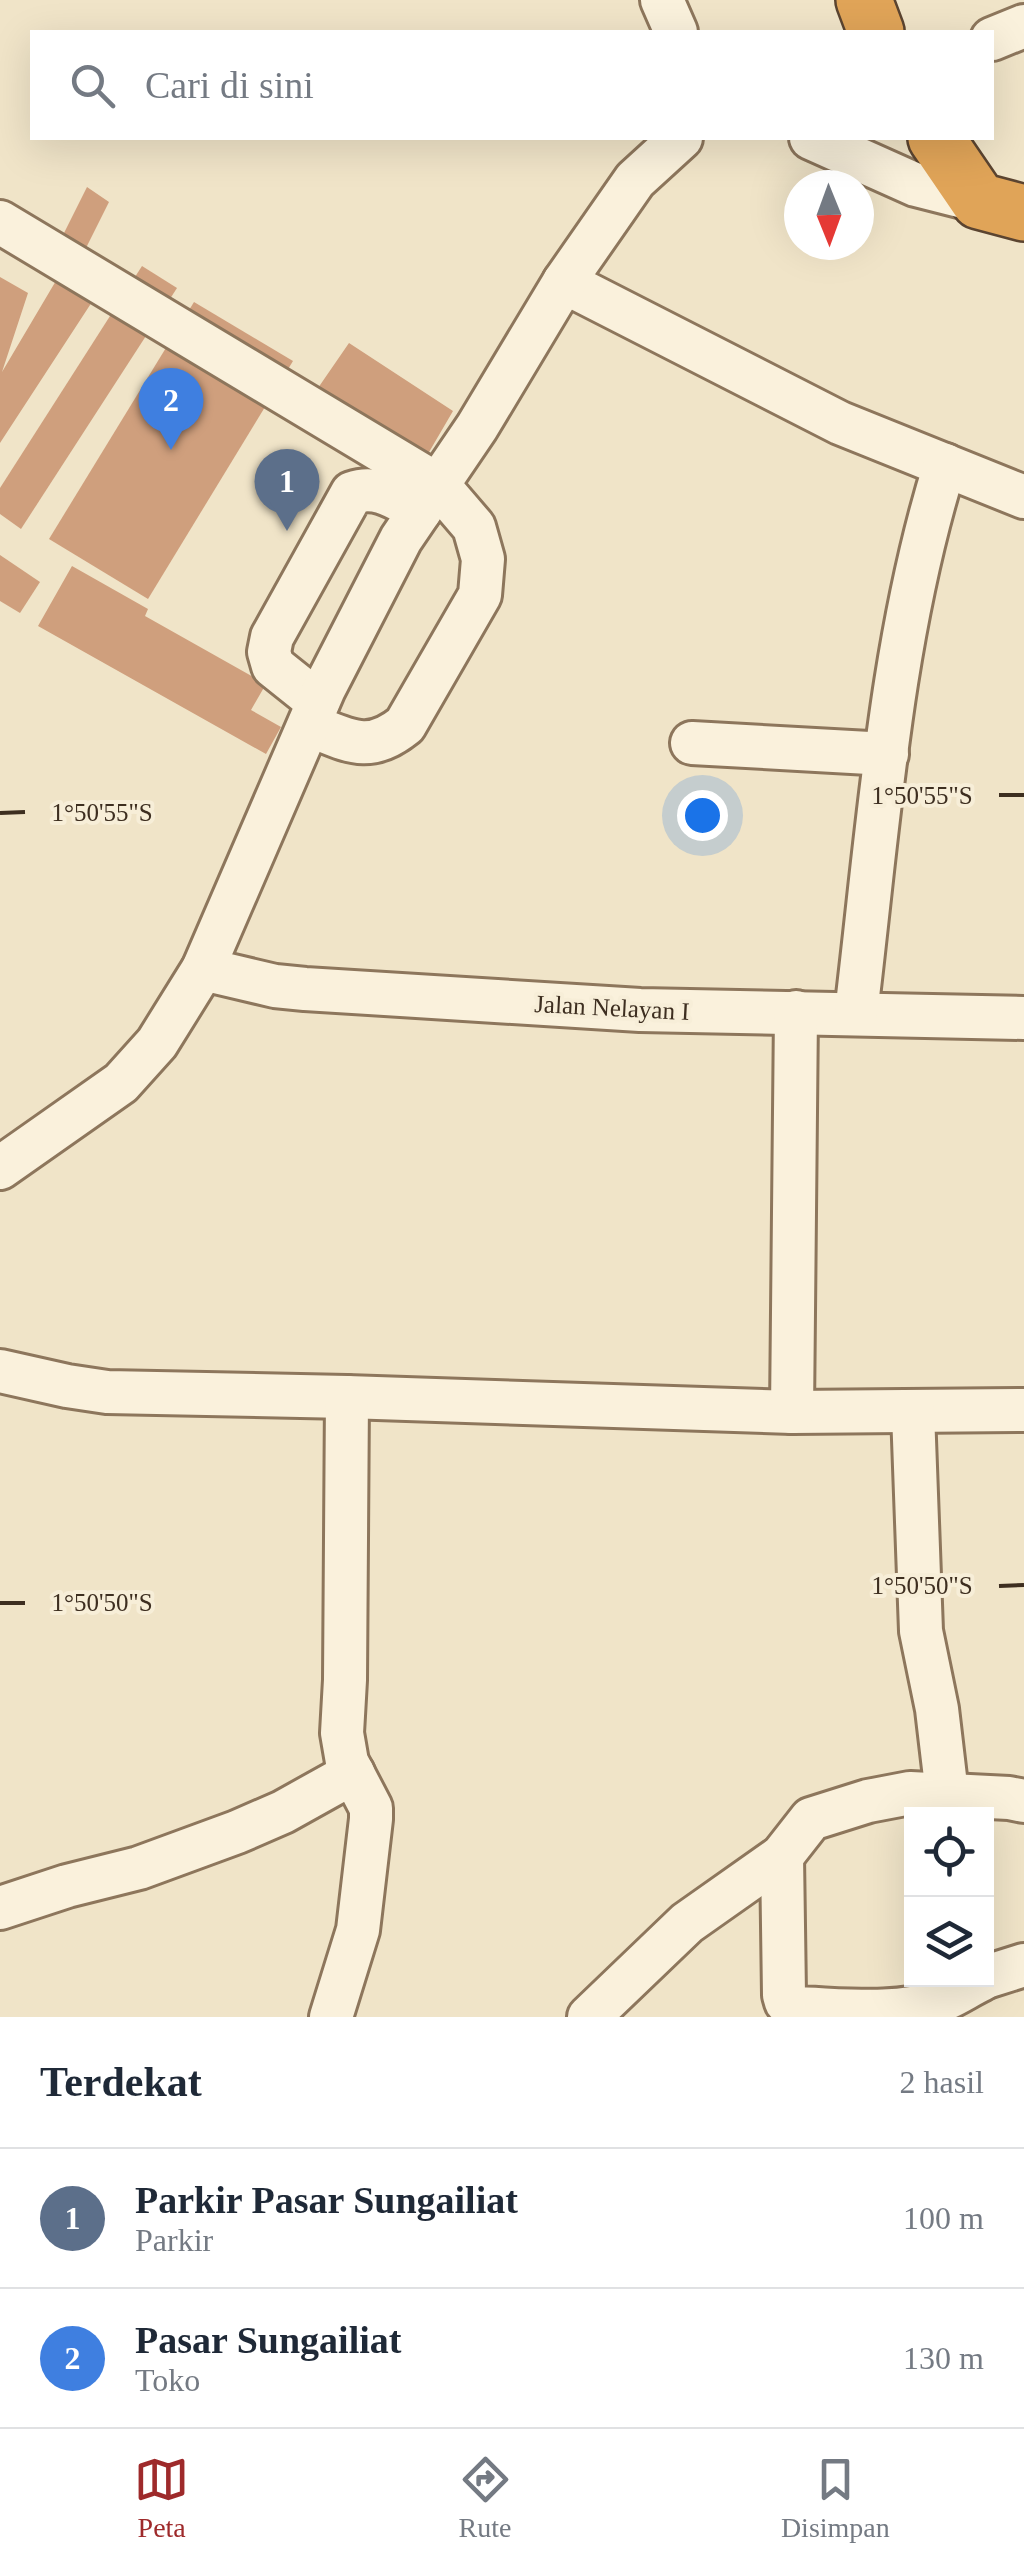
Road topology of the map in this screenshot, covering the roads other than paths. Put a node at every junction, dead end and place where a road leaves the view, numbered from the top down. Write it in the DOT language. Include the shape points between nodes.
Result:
graph roads {
  1 [pos="662,0"];
  2 [pos="864,0"];
  3 [pos="1024,26"];
  4 [pos="675,30"];
  5 [pos="875,30"];
  6 [pos="994,38"];
  7 [pos="679,140"];
  8 [pos="815,140"];
  9 [pos="938,140"];
  10 [pos="1002,207"];
  11 [pos="0,222"];
  12 [pos="564,282"];
  13 [pos="945,466"];
  14 [pos="1024,497"];
  15 [pos="429,498"];
  16 [pos="314,714"];
  17 [pos="692,743"];
  18 [pos="888,754"];
  19 [pos="204,969"];
  20 [pos="796,1012"];
  21 [pos="856,1013"];
  22 [pos="1024,1018"];
  23 [pos="0,1168"];
  24 [pos="0,1371"];
  25 [pos="346,1397"];
  26 [pos="1024,1410"];
  27 [pos="792,1412"];
  28 [pos="912,1412"];
  29 [pos="352,1773"];
  30 [pos="947,1794"];
  31 [pos="1024,1801"];
  32 [pos="782,1856"];
  33 [pos="0,1908"];
  34 [pos="1024,1965"];
  35 [pos="994,1975"];
  36 [pos="967,1987"];
  37 [pos="884,2014"];
  38 [pos="331,2017"];
  39 [pos="588,2017"];
  1 -- 4 [label="street"];
  2 -- 5 [label="highway"];
  3 -- 6 [label="street"];
  7 -- 12 [label="street" via="634,180"];
  8 -- 10 [label="street" via="902,180"];
  9 -- 10 [label="highway"];
  11 -- 15 [label="street"];
  12 -- 13 [label="street" via="840,423"];
  12 -- 15 [label="street"];
  13 -- 14 [label="street"];
  13 -- 18 [label="street" via="926,525"];
  15 -- 16 [label="street"];
  15 -- 16 [label="street" via="376,489 352,494 272,637 272,666"];
  15 -- 16 [label="street" via="474,527 482,559 480,596 405,725 388,739 356,743"];
  16 -- 19 [label="street"];
  17 -- 18 [label="street"];
  18 -- 21 [label="street"];
  19 -- 20 [label="street, Jalan Nelayan I" via="262,983 640,1010"];
  19 -- 23 [label="street" via="157,1043 121,1083"];
  20 -- 21 [label="street, Jalan Nelayan I"];
  20 -- 27 [label="street"];
  21 -- 22 [label="street, Jalan Nelayan I"];
  24 -- 25 [label="street" via="87,1389"];
  25 -- 27 [label="street"];
  25 -- 29 [label="street" via="342,1732"];
  26 -- 28 [label="street"];
  27 -- 28 [label="street"];
  28 -- 30 [label="street" via="921,1632"];
  29 -- 33 [label="street" via="237,1832"];
  29 -- 38 [label="street" via="371,1818 358,1930"];
  30 -- 31 [label="street"];
  30 -- 32 [label="street" via="868,1801 811,1820"];
  32 -- 37 [label="street" via="786,2002 792,2008"];
  32 -- 39 [label="street" via="687,1923"];
  34 -- 35 [label="street"];
  36 -- 37 [label="street" via="940,2001"];
}
